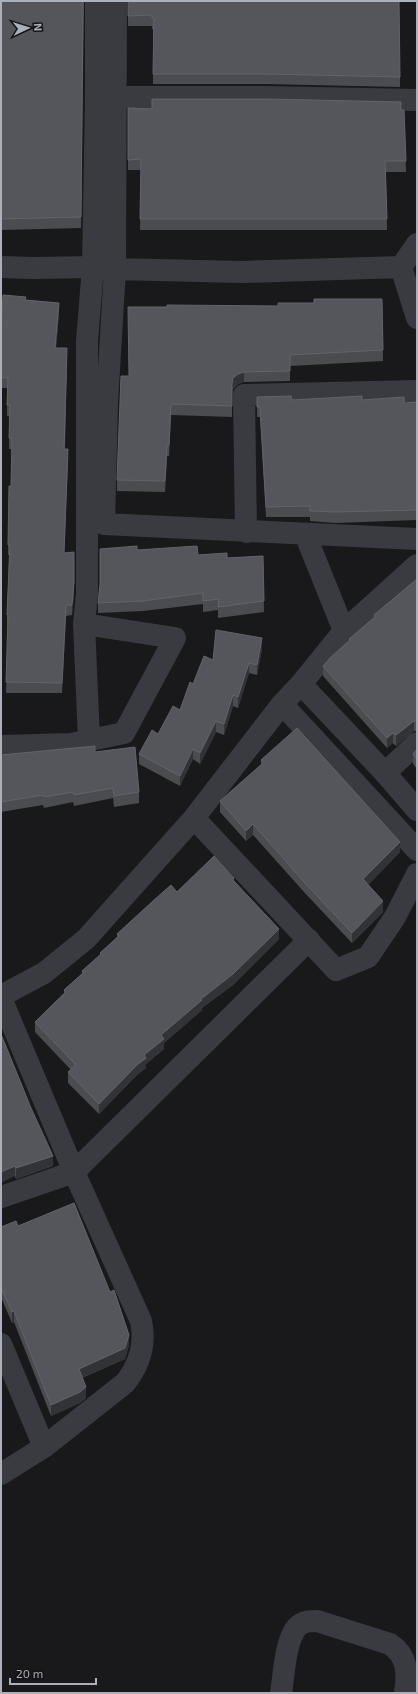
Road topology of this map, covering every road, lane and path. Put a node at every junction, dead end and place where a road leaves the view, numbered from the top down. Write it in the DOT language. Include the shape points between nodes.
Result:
graph roads {
  1 [pos="96,1"];
  2 [pos="116,1"];
  3 [pos="106,97"];
  4 [pos="417,100"];
  5 [pos="417,244"];
  6 [pos="1,267"];
  7 [pos="93,267"];
  8 [pos="401,267"];
  9 [pos="115,269"];
  10 [pos="417,318"];
  11 [pos="417,391"];
  12 [pos="246,532"];
  13 [pos="305,534"];
  14 [pos="417,540"];
  15 [pos="417,565"];
  16 [pos="84,624"];
  17 [pos="344,631"];
  18 [pos="301,684"];
  19 [pos="282,704"];
  20 [pos="89,740"];
  21 [pos="417,743"];
  22 [pos="1,746"];
  23 [pos="385,773"];
  24 [pos="417,810"];
  25 [pos="194,818"];
  26 [pos="417,850"];
  27 [pos="417,874"];
  28 [pos="309,940"];
  29 [pos="1,997"];
  30 [pos="74,1172"];
  31 [pos="1,1197"];
  32 [pos="1,1344"];
  33 [pos="44,1447"];
  34 [pos="1,1474"];
  35 [pos="281,1693"];
  36 [pos="405,1693"];
  1 -- 3 [label="street"];
  2 -- 3 [label="street"];
  3 -- 4 [label="street"];
  3 -- 7 [label="street"];
  3 -- 9 [label="street"];
  5 -- 8 [label="street"];
  6 -- 7 [label="street"];
  7 -- 9 [label="street"];
  7 -- 16 [label="street" via="87,341 87,594"];
  8 -- 9 [label="street" via="242,272"];
  8 -- 10 [label="street"];
  9 -- 12 [label="street" via="107,403 104,524"];
  11 -- 12 [label="street" via="244,395"];
  12 -- 13 [label="street"];
  13 -- 14 [label="street"];
  13 -- 17 [label="street"];
  15 -- 17 [label="street"];
  16 -- 20 [label="street"];
  16 -- 20 [label="street" via="175,638 124,734"];
  17 -- 18 [label="street"];
  18 -- 19 [label="street"];
  18 -- 23 [label="street"];
  19 -- 25 [label="street"];
  19 -- 26 [label="street"];
  20 -- 22 [label="street" via="71,744"];
  21 -- 23 [label="street"];
  23 -- 24 [label="street"];
  25 -- 28 [label="street"];
  25 -- 29 [label="street" via="86,940 44,973"];
  27 -- 28 [label="street" via="396,917 368,957 336,970"];
  28 -- 30 [label="street"];
  29 -- 30 [label="street"];
  30 -- 31 [label="street"];
  30 -- 33 [label="street" via="141,1321 143,1346 133,1373 125,1383"];
  32 -- 33 [label="street"];
  33 -- 34 [label="street"];
  35 -- 36 [label="street" via="290,1638 298,1626 307,1621 317,1621 395,1647 403,1656 405,1663"];
}
